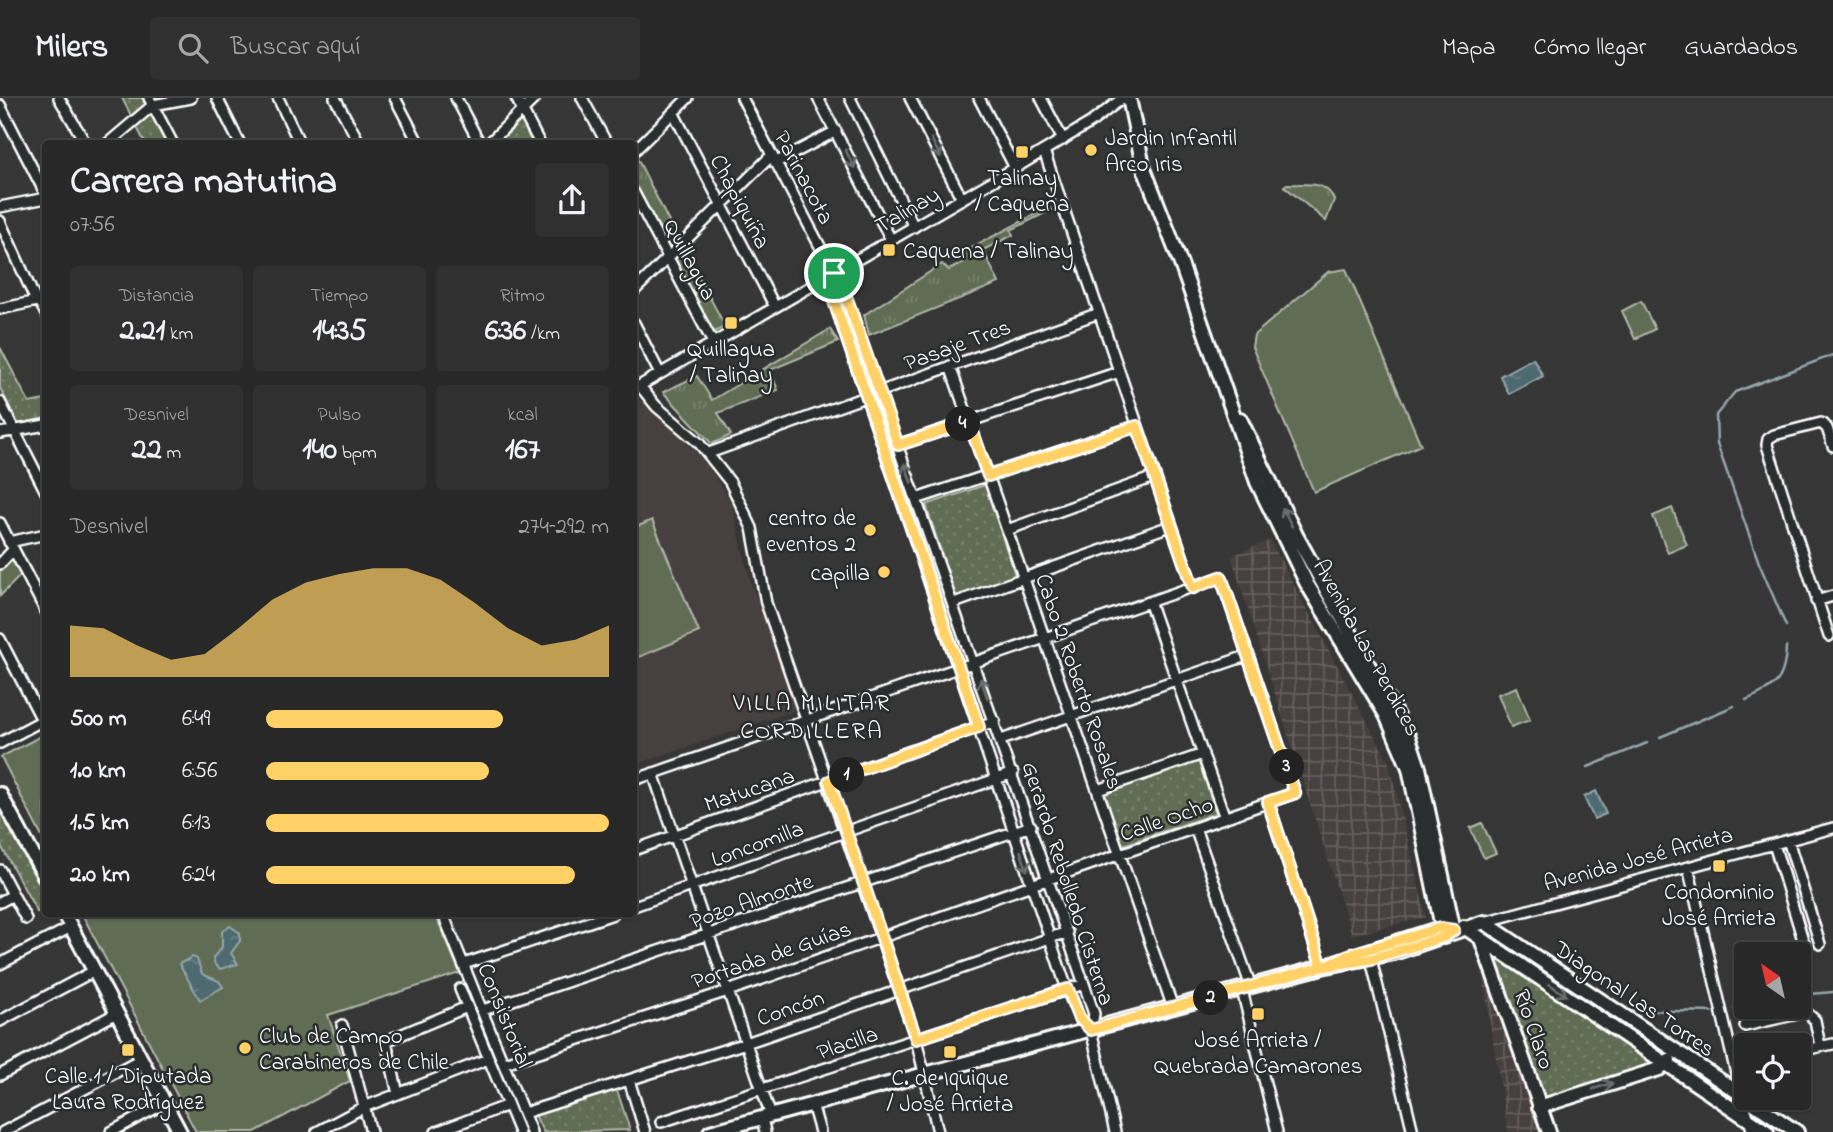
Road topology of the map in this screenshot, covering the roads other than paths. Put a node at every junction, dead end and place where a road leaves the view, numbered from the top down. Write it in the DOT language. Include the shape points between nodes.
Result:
graph roads {
  1 [pos="6,98"];
  2 [pos="60,98"];
  3 [pos="191,98"];
  4 [pos="217,98"];
  5 [pos="278,98"];
  6 [pos="335,98"];
  7 [pos="395,98"];
  8 [pos="456,98"];
  9 [pos="516,98"];
  10 [pos="535,98"];
  11 [pos="582,98"];
  12 [pos="688,98"];
  13 [pos="742,98"];
  14 [pos="818,98"];
  15 [pos="850,98"];
  16 [pos="910,98"];
  17 [pos="979,98"];
  18 [pos="1041,98"];
  19 [pos="1123,98"];
  20 [pos="1129,98"];
  21 [pos="151,102"];
  22 [pos="0,104"];
  23 [pos="522,110"];
  24 [pos="673,112"];
  25 [pos="836,131"];
  26 [pos="84,140"];
  27 [pos="111,140"];
  28 [pos="171,140"];
  29 [pos="238,140"];
  30 [pos="298,140"];
  31 [pos="358,140"];
  32 [pos="417,140"];
  33 [pos="478,140"];
  34 [pos="492,140"];
  35 [pos="538,140"];
  36 [pos="605,140"];
  37 [pos="1063,140"];
  38 [pos="637,148"];
  39 [pos="1044,150"];
  40 [pos="773,159"];
  41 [pos="1015,169"];
  42 [pos="42,188"];
  43 [pos="42,197"];
  44 [pos="637,199"];
  45 [pos="962,199"];
  46 [pos="721,205"];
  47 [pos="0,207"];
  48 [pos="0,221"];
  49 [pos="914,227"];
  50 [pos="891,240"];
  51 [pos="668,257"];
  52 [pos="832,274"];
  53 [pos="637,288"];
  54 [pos="40,300"];
  55 [pos="775,307"];
  56 [pos="0,309"];
  57 [pos="1099,313"];
  58 [pos="637,329"];
  59 [pos="713,343"];
  60 [pos="950,366"];
  61 [pos="1119,372"];
  62 [pos="660,374"];
  63 [pos="637,387"];
  64 [pos="879,392"];
  65 [pos="864,397"];
  66 [pos="0,402"];
  67 [pos="969,422"];
  68 [pos="42,426"];
  69 [pos="1137,426"];
  70 [pos="15,430"];
  71 [pos="0,433"];
  72 [pos="898,445"];
  73 [pos="1833,446"];
  74 [pos="709,453"];
  75 [pos="988,476"];
  76 [pos="1154,477"];
  77 [pos="42,484"];
  78 [pos="916,499"];
  79 [pos="0,523"];
  80 [pos="1170,526"];
  81 [pos="1007,530"];
  82 [pos="42,535"];
  83 [pos="11,546"];
  84 [pos="0,564"];
  85 [pos="1024,578"];
  86 [pos="1193,588"];
  87 [pos="1833,596"];
  88 [pos="1816,601"];
  89 [pos="954,603"];
  90 [pos="42,604"];
  91 [pos="1150,604"];
  92 [pos="1829,636"];
  93 [pos="0,639"];
  94 [pos="1045,640"];
  95 [pos="1249,655"];
  96 [pos="976,664"];
  97 [pos="959,670"];
  98 [pos="1177,680"];
  99 [pos="42,715"];
  100 [pos="1072,716"];
  101 [pos="42,720"];
  102 [pos="995,721"];
  103 [pos="809,722"];
  104 [pos="979,727"];
  105 [pos="1001,740"];
  106 [pos="0,743"];
  107 [pos="1203,754"];
  108 [pos="653,773"];
  109 [pos="1013,773"];
  110 [pos="637,779"];
  111 [pos="997,780"];
  112 [pos="829,781"];
  113 [pos="1098,790"];
  114 [pos="0,794"];
  115 [pos="1268,802"];
  116 [pos="1225,818"];
  117 [pos="1031,826"];
  118 [pos="1195,828"];
  119 [pos="1833,828"];
  120 [pos="1014,831"];
  121 [pos="845,832"];
  122 [pos="675,836"];
  123 [pos="1788,840"];
  124 [pos="1774,844"];
  125 [pos="637,849"];
  126 [pos="1120,855"];
  127 [pos="1688,867"];
  128 [pos="0,870"];
  129 [pos="42,872"];
  130 [pos="1049,880"];
  131 [pos="863,882"];
  132 [pos="1032,885"];
  133 [pos="692,887"];
  134 [pos="13,895"];
  135 [pos="0,902"];
  136 [pos="637,905"];
  137 [pos="66,917"];
  138 [pos="447,917"];
  139 [pos="604,917"];
  140 [pos="26,919"];
  141 [pos="1484,922"];
  142 [pos="71,927"];
  143 [pos="1451,931"];
  144 [pos="1067,932"];
  145 [pos="709,936"];
  146 [pos="881,936"];
  147 [pos="1050,937"];
  148 [pos="1481,939"];
  149 [pos="1804,942"];
  150 [pos="1820,944"];
  151 [pos="1371,959"];
  152 [pos="0,964"];
  153 [pos="464,964"];
  154 [pos="1325,967"];
  155 [pos="94,971"];
  156 [pos="1084,984"];
  157 [pos="460,989"];
  158 [pos="900,989"];
  159 [pos="1068,989"];
  160 [pos="1247,989"];
  161 [pos="728,991"];
  162 [pos="467,1007"];
  163 [pos="1173,1008"];
  164 [pos="483,1010"];
  165 [pos="117,1013"];
  166 [pos="0,1021"];
  167 [pos="342,1025"];
  168 [pos="1745,1026"];
  169 [pos="1091,1030"];
  170 [pos="916,1039"];
  171 [pos="746,1043"];
  172 [pos="1833,1044"];
  173 [pos="1668,1045"];
  174 [pos="1820,1046"];
  175 [pos="1811,1048"];
  176 [pos="141,1059"];
  177 [pos="488,1059"];
  178 [pos="1734,1062"];
  179 [pos="505,1063"];
  180 [pos="1666,1065"];
  181 [pos="925,1074"];
  182 [pos="0,1075"];
  183 [pos="629,1080"];
  184 [pos="1734,1090"];
  185 [pos="763,1091"];
  186 [pos="398,1094"];
  187 [pos="165,1104"];
  188 [pos="812,1104"];
  189 [pos="508,1105"];
  190 [pos="364,1107"];
  191 [pos="1539,1107"];
  192 [pos="1745,1110"];
  193 [pos="1764,1110"];
  194 [pos="524,1113"];
  195 [pos="766,1117"];
  196 [pos="1748,1119"];
  197 [pos="662,1122"];
  198 [pos="3,1132"];
  199 [pos="111,1132"];
  200 [pos="180,1132"];
  201 [pos="317,1132"];
  202 [pos="371,1132"];
  203 [pos="436,1132"];
  204 [pos="519,1132"];
  205 [pos="531,1132"];
  206 [pos="646,1132"];
  207 [pos="710,1132"];
  208 [pos="765,1132"];
  209 [pos="820,1132"];
  210 [pos="938,1132"];
  211 [pos="1115,1132"];
  212 [pos="1277,1132"];
  213 [pos="1413,1132"];
  214 [pos="1549,1132"];
  215 [pos="1753,1132"];
  216 [pos="1767,1132"];
  217 [pos="1797,1132"];
  1 -- 22 [label="street"];
  2 -- 26 [label="street"];
  3 -- 21 [label="street"];
  4 -- 29 [label="street"];
  5 -- 30 [label="street"];
  6 -- 31 [label="street"];
  7 -- 32 [label="street"];
  8 -- 33 [label="street"];
  9 -- 23 [label="street"];
  10 -- 23 [label="street"];
  11 -- 36 [label="street"];
  12 -- 24 [label="street"];
  13 -- 40 [label="street, Parinacota"];
  14 -- 25 [label="street"];
  15 -- 49 [label="street"];
  16 -- 45 [label="street, one-way"];
  17 -- 41 [label="street"];
  18 -- 37 [label="street"];
  19 -- 37 [label="street, Talinay"];
  20 -- 143 [label="main road, Avenida Las Perdices" via="1143,166 1246,455 1284,541 1399,743"];
  21 -- 27 [label="street"];
  21 -- 28 [label="street"];
  22 -- 42 [label="street"];
  23 -- 34 [label="street"];
  23 -- 35 [label="street"];
  24 -- 38 [label="street"];
  24 -- 46 [label="street, Chapiquiña"];
  25 -- 40 [label="street"];
  25 -- 50 [label="street, one-way"];
  37 -- 39 [label="street, Talinay"];
  39 -- 41 [label="street, Talinay"];
  39 -- 57 [label="street"];
  40 -- 46 [label="street"];
  40 -- 52 [label="street, Parinacota"];
  41 -- 45 [label="street, Talinay"];
  43 -- 47 [label="street"];
  44 -- 51 [label="street, Quillagua"];
  45 -- 49 [label="street, Talinay"];
  46 -- 51 [label="street"];
  46 -- 55 [label="street, Chapiquiña"];
  48 -- 54 [label="street"];
  49 -- 50 [label="street, Talinay"];
  50 -- 52 [label="street, Talinay"];
  51 -- 53 [label="street"];
  51 -- 59 [label="street, Quillagua"];
  52 -- 55 [label="street, Talinay"];
  52 -- 64 [label="street, Gerardo Rebolledo Cisterna"];
  52 -- 65 [label="street, Gerardo Rebolledo Cisterna"];
  54 -- 56 [label="street"];
  55 -- 59 [label="street, Talinay"];
  57 -- 60 [label="street, Pasaje Tres"];
  57 -- 61 [label="street"];
  58 -- 62 [label="street"];
  59 -- 62 [label="street, Talinay"];
  60 -- 64 [label="street, Pasaje Tres"];
  60 -- 67 [label="street, Cabo 2 Roberto Rosales"];
  61 -- 67 [label="street"];
  61 -- 69 [label="street"];
  62 -- 63 [label="street, Talinay"];
  63 -- 74 [label="street"];
  64 -- 65 [label="street, Pasaje Tres"];
  64 -- 72 [label="street, Gerardo Rebolledo Cisterna"];
  65 -- 74 [label="street, Pasaje Tres"];
  65 -- 97 [label="street, Gerardo Rebolledo Cisterna"];
  66 -- 70 [label="street"];
  67 -- 72 [label="street"];
  67 -- 75 [label="street, Cabo 2 Roberto Rosales"];
  68 -- 70 [label="street"];
  69 -- 75 [label="street"];
  69 -- 76 [label="street"];
  70 -- 71 [label="street"];
  70 -- 77 [label="street"];
  78 -- 72 [label="street, Gerardo Rebolledo Cisterna, one-way"];
  73 -- 88 [label="street" via="1821,423 1774,435 1767,442"];
  74 -- 103 [label="street" via="730,482 752,528 766,603"];
  75 -- 78 [label="street"];
  75 -- 81 [label="street, Cabo 2 Roberto Rosales"];
  76 -- 80 [label="street"];
  76 -- 81 [label="street"];
  78 -- 89 [label="street, Gerardo Rebolledo Cisterna"];
  79 -- 83 [label="street"];
  80 -- 85 [label="street"];
  80 -- 86 [label="street"];
  81 -- 85 [label="street, Cabo 2 Roberto Rosales"];
  82 -- 83 [label="street"];
  83 -- 84 [label="street"];
  83 -- 90 [label="street"];
  85 -- 89 [label="street"];
  85 -- 94 [label="street, Cabo 2 Roberto Rosales"];
  86 -- 91 [label="street"];
  86 -- 95 [label="street" via="1221,577"];
  87 -- 88 [label="street"];
  88 -- 92 [label="street"];
  89 -- 96 [label="street, Gerardo Rebolledo Cisterna"];
  91 -- 94 [label="street"];
  91 -- 98 [label="street"];
  93 -- 99 [label="street"];
  94 -- 96 [label="street"];
  94 -- 100 [label="street, Cabo 2 Roberto Rosales"];
  95 -- 98 [label="street"];
  95 -- 115 [label="street, Calle Ocho" via="1295,793"];
  96 -- 97 [label="street"];
  102 -- 96 [label="street, Gerardo Rebolledo Cisterna, one-way"];
  97 -- 103 [label="street"];
  97 -- 104 [label="street, Gerardo Rebolledo Cisterna"];
  98 -- 100 [label="street"];
  98 -- 107 [label="street"];
  100 -- 105 [label="street"];
  100 -- 113 [label="street, Cabo 2 Roberto Rosales"];
  101 -- 106 [label="street"];
  102 -- 104 [label="street, Matucana"];
  102 -- 105 [label="street, Gerardo Rebolledo Cisterna"];
  103 -- 108 [label="street"];
  103 -- 112 [label="street"];
  104 -- 111 [label="street, Gerardo Rebolledo Cisterna"];
  104 -- 112 [label="street, Matucana"];
  105 -- 109 [label="street, Gerardo Rebolledo Cisterna"];
  107 -- 113 [label="street"];
  107 -- 116 [label="street"];
  108 -- 110 [label="street"];
  108 -- 122 [label="street"];
  109 -- 111 [label="street, Loncomilla"];
  109 -- 117 [label="street, Gerardo Rebolledo Cisterna"];
  111 -- 120 [label="street, Gerardo Rebolledo Cisterna"];
  111 -- 121 [label="street, Loncomilla"];
  112 -- 121 [label="street"];
  112 -- 122 [label="street, Matucana"];
  113 -- 126 [label="street, Cabo 2 Roberto Rosales"];
  114 -- 129 [label="main road"];
  115 -- 116 [label="street, Calle Ocho"];
  115 -- 154 [label="street"];
  116 -- 118 [label="street, Calle Ocho"];
  117 -- 120 [label="street, Pozo Almonte"];
  117 -- 130 [label="street, Gerardo Rebolledo Cisterna"];
  118 -- 126 [label="street, Calle Ocho"];
  118 -- 160 [label="street"];
  119 -- 123 [label="street, Avenida José Arrieta"];
  120 -- 131 [label="street, Pozo Almonte"];
  120 -- 132 [label="street, Gerardo Rebolledo Cisterna, one-way"];
  121 -- 131 [label="street"];
  121 -- 133 [label="street, Loncomilla"];
  122 -- 125 [label="street, Matucana"];
  122 -- 133 [label="street"];
  123 -- 124 [label="street, Avenida José Arrieta"];
  123 -- 150 [label="street"];
  124 -- 127 [label="street, Avenida José Arrieta"];
  124 -- 149 [label="street"];
  126 -- 130 [label="street, Calle Ocho"];
  126 -- 163 [label="street, Cabo 2 Roberto Rosales"];
  127 -- 141 [label="street, Avenida José Arrieta"];
  127 -- 178 [label="street"];
  128 -- 134 [label="street"];
  130 -- 132 [label="street, Portada de Guías"];
  130 -- 144 [label="street, Gerardo Rebolledo Cisterna"];
  131 -- 145 [label="street, Pozo Almonte"];
  131 -- 146 [label="street"];
  132 -- 146 [label="street, Portada de Guías"];
  132 -- 147 [label="street, Gerardo Rebolledo Cisterna"];
  133 -- 136 [label="street, Loncomilla"];
  133 -- 145 [label="street"];
  134 -- 135 [label="street"];
  134 -- 140 [label="street"];
  137 -- 142 [label="main road"];
  138 -- 153 [label="street, Consistorial"];
  139 -- 153 [label="street"];
  141 -- 143 [label="main road, Avenida José Arrieta"];
  141 -- 173 [label="main road, Diagonal Las Torres"];
  142 -- 152 [label="street"];
  142 -- 155 [label="main road"];
  143 -- 148 [label="main road, Diagonal Las Torres"];
  143 -- 151 [label="main road, Avenida José Arrieta"];
  143 -- 154 [label="main road, Avenida José Arrieta" via="1352,954"];
  144 -- 147 [label="street, Concón"];
  144 -- 156 [label="street, Gerardo Rebolledo Cisterna"];
  145 -- 161 [label="street"];
  145 -- 164 [label="street, Pozo Almonte"];
  146 -- 158 [label="street"];
  146 -- 161 [label="street, Portada de Guías"];
  147 -- 158 [label="street, Concón"];
  147 -- 159 [label="street, Gerardo Rebolledo Cisterna"];
  148 -- 180 [label="main road, Diagonal Las Torres, one-way"];
  148 -- 191 [label="main road, Río Claro"];
  151 -- 154 [label="main road, Avenida José Arrieta"];
  151 -- 213 [label="street"];
  153 -- 164 [label="street, Consistorial"];
  154 -- 160 [label="main road, Avenida José Arrieta"];
  155 -- 165 [label="main road"];
  155 -- 166 [label="street"];
  156 -- 159 [label="street, Placilla"];
  156 -- 169 [label="street, Gerardo Rebolledo Cisterna" via="1094,1014"];
  157 -- 162 [label="street"];
  158 -- 170 [label="street"];
  158 -- 171 [label="street, Concón"];
  159 -- 169 [label="street, Gerardo Rebolledo Cisterna" via="1079,1018"];
  159 -- 170 [label="street, Placilla"];
  160 -- 163 [label="main road, Avenida José Arrieta"];
  160 -- 212 [label="street"];
  161 -- 171 [label="street"];
  161 -- 179 [label="street, Portada de Guías"];
  162 -- 177 [label="street"];
  162 -- 186 [label="street" via="386,1041"];
  163 -- 169 [label="main road, Avenida José Arrieta"];
  164 -- 179 [label="street, Consistorial"];
  165 -- 176 [label="main road"];
  165 -- 182 [label="street"];
  167 -- 190 [label="street"];
  168 -- 174 [label="street" via="1806,1012 1815,1020"];
  169 -- 181 [label="main road, Avenida José Arrieta"];
  169 -- 211 [label="street"];
  170 -- 181 [label="street"];
  170 -- 185 [label="street, Placilla"];
  171 -- 183 [label="street, Concón"];
  171 -- 185 [label="street"];
  172 -- 174 [label="street"];
  173 -- 180 [label="main road"];
  173 -- 184 [label="main road, Diagonal Las Torres"];
  174 -- 175 [label="street"];
  176 -- 187 [label="main road"];
  176 -- 198 [label="street"];
  177 -- 186 [label="street"];
  177 -- 189 [label="street"];
  179 -- 194 [label="street, Consistorial"];
  191 -- 180 [label="main road, one-way"];
  180 -- 196 [label="main road, Diagonal Las Torres"];
  181 -- 188 [label="main road, Avenida José Arrieta"];
  181 -- 210 [label="street"];
  183 -- 194 [label="street, Concón"];
  183 -- 206 [label="street"];
  185 -- 195 [label="street"];
  185 -- 197 [label="street, Placilla"];
  186 -- 190 [label="street"];
  187 -- 199 [label="street"];
  187 -- 200 [label="main road"];
  188 -- 195 [label="main road, Avenida José Arrieta"];
  188 -- 209 [label="street"];
  189 -- 203 [label="street"];
  189 -- 204 [label="street"];
  190 -- 201 [label="street"];
  190 -- 202 [label="street"];
  191 -- 214 [label="main road, Río Claro"];
  192 -- 196 [label="street"];
  193 -- 217 [label="main road, Diagonal Las Torres"];
  194 -- 205 [label="street, Consistorial"];
  195 -- 207 [label="main road, Avenida José Arrieta"];
  195 -- 208 [label="street"];
  196 -- 215 [label="street"];
  196 -- 216 [label="main road, Diagonal Las Torres"];
}
